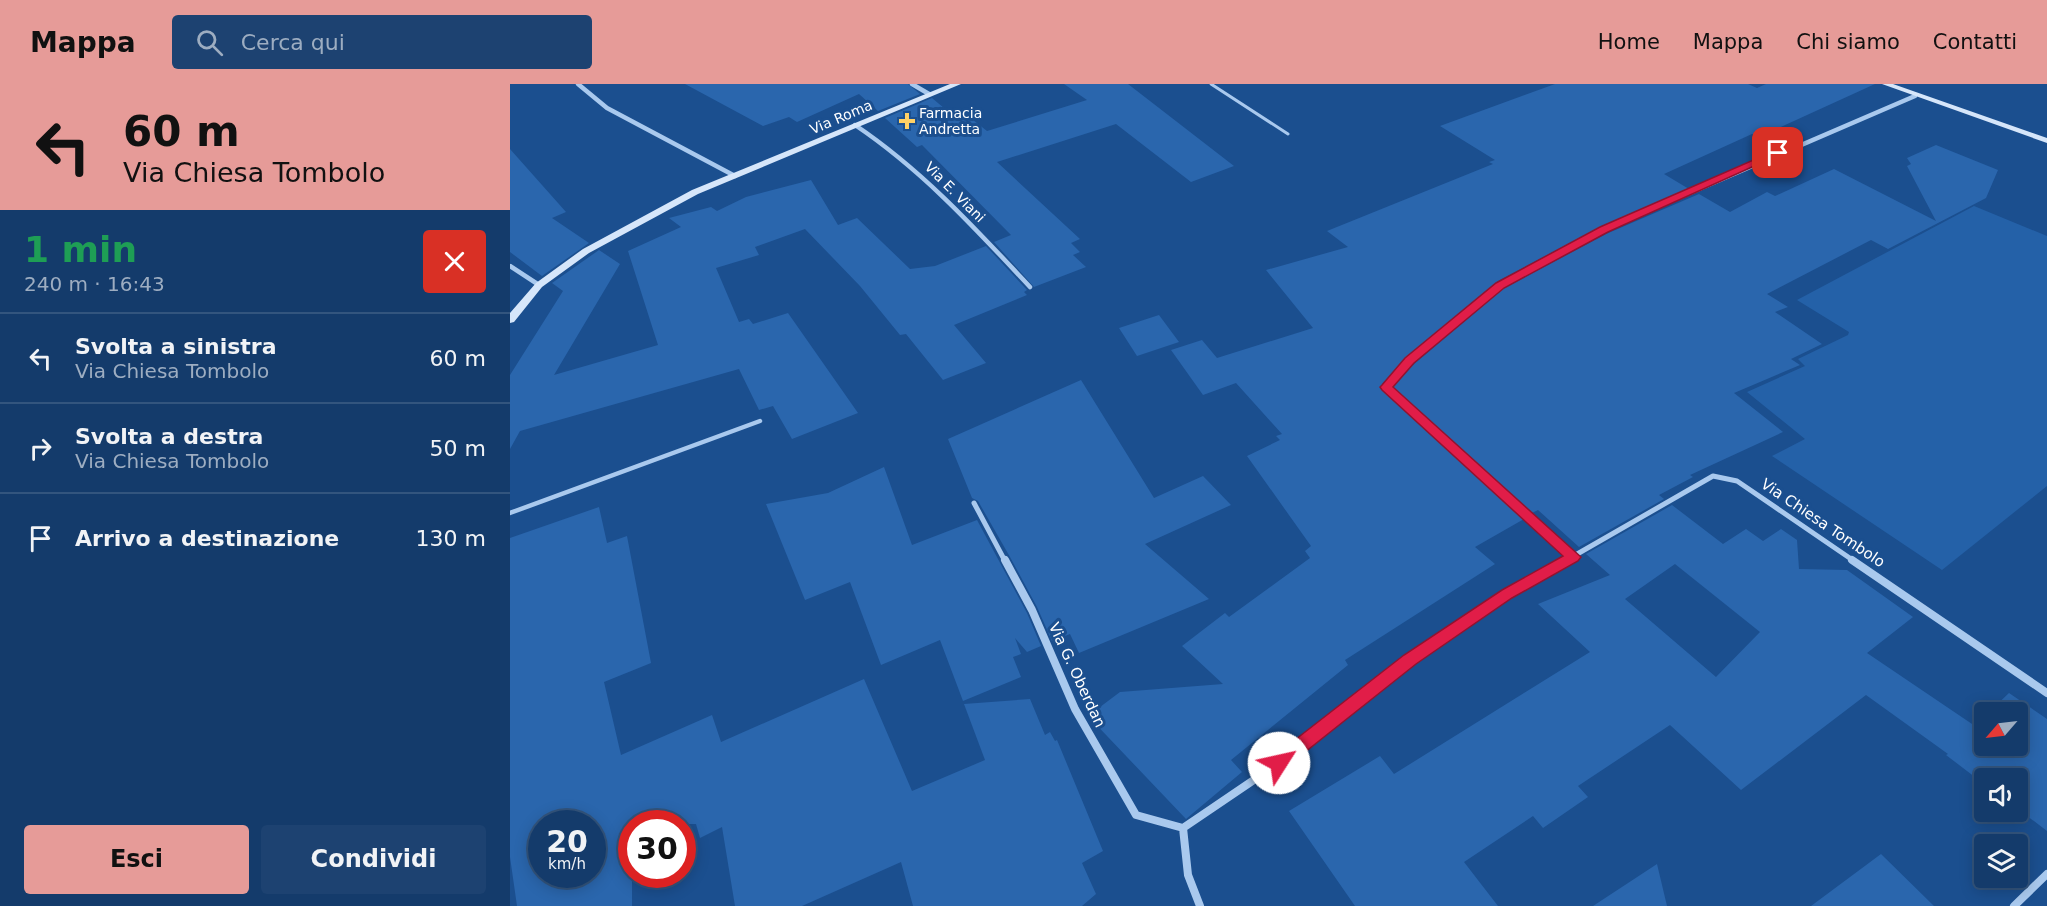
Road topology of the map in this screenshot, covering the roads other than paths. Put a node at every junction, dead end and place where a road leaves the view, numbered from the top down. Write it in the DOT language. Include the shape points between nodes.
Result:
graph roads {
  1 [pos="578,84"];
  2 [pos="912,84"];
  3 [pos="957,84"];
  4 [pos="1211,84"];
  5 [pos="1886,84"];
  6 [pos="929,94"];
  7 [pos="1915,96"];
  8 [pos="855,125"];
  9 [pos="1288,134"];
  10 [pos="2047,141"];
  11 [pos="735,176"];
  12 [pos="510,266"];
  13 [pos="539,285"];
  14 [pos="1030,287"];
  15 [pos="510,320"];
  16 [pos="760,421"];
  17 [pos="974,503"];
  18 [pos="510,513"];
  19 [pos="1573,557"];
  20 [pos="2047,693"];
  21 [pos="1183,828"];
  22 [pos="2047,874"];
  23 [pos="1200,906"];
  24 [pos="2014,906"];
  1 -- 11 [label="street" via="607,108"];
  2 -- 6 [label="street"];
  3 -- 6 [label="main road, Via Roma"];
  4 -- 9 [label="lane"];
  5 -- 7 [label="main road"];
  6 -- 8 [label="main road, Via Roma"];
  7 -- 10 [label="main road"];
  7 -- 19 [label="street" via="1604,230 1500,285 1410,361 1386,387"];
  8 -- 11 [label="main road, Via Roma"];
  8 -- 14 [label="street, Via E. Viani" via="887,145 919,173"];
  11 -- 13 [label="main road, Via Roma" via="695,192 586,251"];
  12 -- 13 [label="street"];
  13 -- 15 [label="main road, Via Roma"];
  16 -- 18 [label="lane"];
  17 -- 21 [label="street, Via G. Oberdan" via="1032,610 1075,709 1136,815"];
  19 -- 20 [label="street, Via Chiesa Tombolo" via="1713,476 1737,481"];
  19 -- 21 [label="street, Via Chiesa Tombolo" via="1507,594 1410,659 1298,750"];
  21 -- 23 [label="street" via="1188,875"];
  22 -- 24 [label="street"];
}
